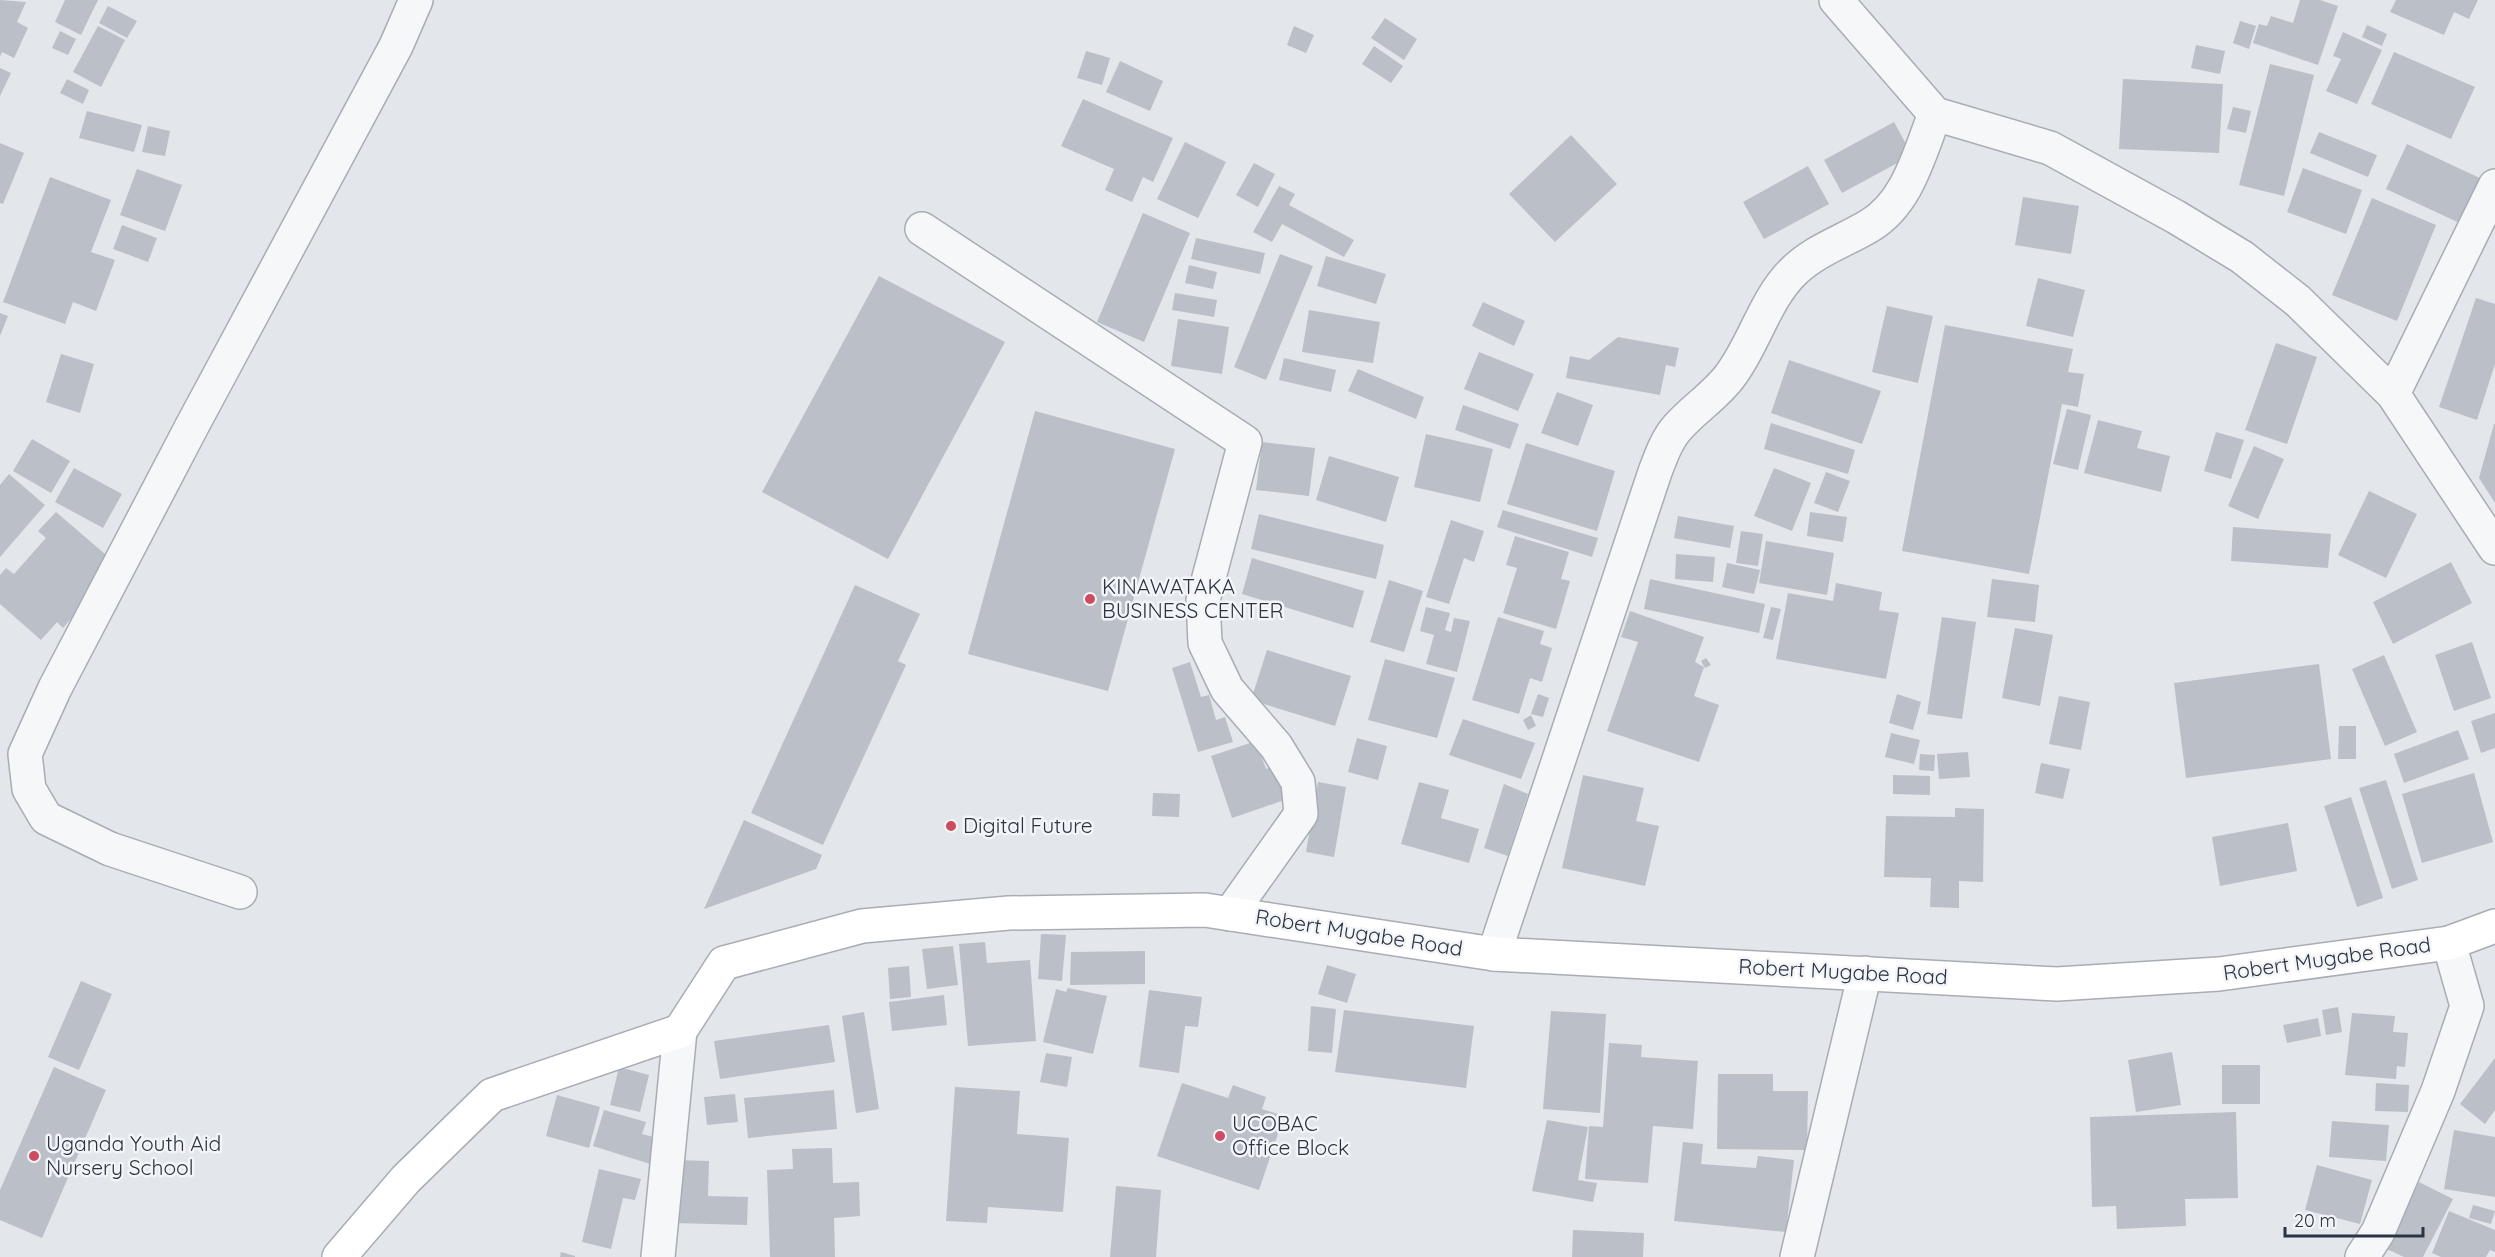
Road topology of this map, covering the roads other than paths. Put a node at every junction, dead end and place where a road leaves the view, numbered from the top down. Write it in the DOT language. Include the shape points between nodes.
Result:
graph roads {
  1 [pos="416,0"];
  2 [pos="1836,0"];
  3 [pos="1935,114"];
  4 [pos="2495,186"];
  5 [pos="922,229"];
  6 [pos="2393,394"];
  7 [pos="2495,548"];
  8 [pos="25,754"];
  9 [pos="0,776"];
  10 [pos="240,892"];
  11 [pos="1230,914"];
  12 [pos="2495,926"];
  13 [pos="2450,943"];
  14 [pos="1494,954"];
  15 [pos="1865,973"];
  16 [pos="680,1031"];
  17 [pos="339,1257"];
  18 [pos="658,1257"];
  19 [pos="1797,1257"];
  20 [pos="2362,1257"];
  1 -- 8 [label="street" via="396,46 198,415"];
  2 -- 3 [label="street"];
  3 -- 6 [label="street" via="2050,148 2176,216 2242,257 2298,302"];
  3 -- 14 [label="street" via="1902,195 1889,212 1793,271 1731,375 1676,429 1665,446"];
  4 -- 6 [label="street"];
  5 -- 11 [label="street" via="1245,442 1203,600 1205,643 1227,688 1276,746 1298,782 1300,814"];
  6 -- 7 [label="street"];
  8 -- 9 [label="street"];
  8 -- 10 [label="street" via="29,789 46,818 110,849"];
  11 -- 14 [label="street, Robert Mugabe Road"];
  11 -- 16 [label="street, Robert Mugabe Road" via="1205,910 1009,913 862,926 724,963"];
  12 -- 13 [label="street, Robert Mugabe Road"];
  13 -- 15 [label="street, Robert Mugabe Road" via="2219,974 2057,984"];
  13 -- 20 [label="street" via="2467,1006 2434,1102 2379,1232"];
  14 -- 15 [label="street, Robert Mugabe Road"];
  15 -- 19 [label="street"];
  16 -- 17 [label="street" via="492,1095 406,1179"];
  16 -- 18 [label="street"];
}
